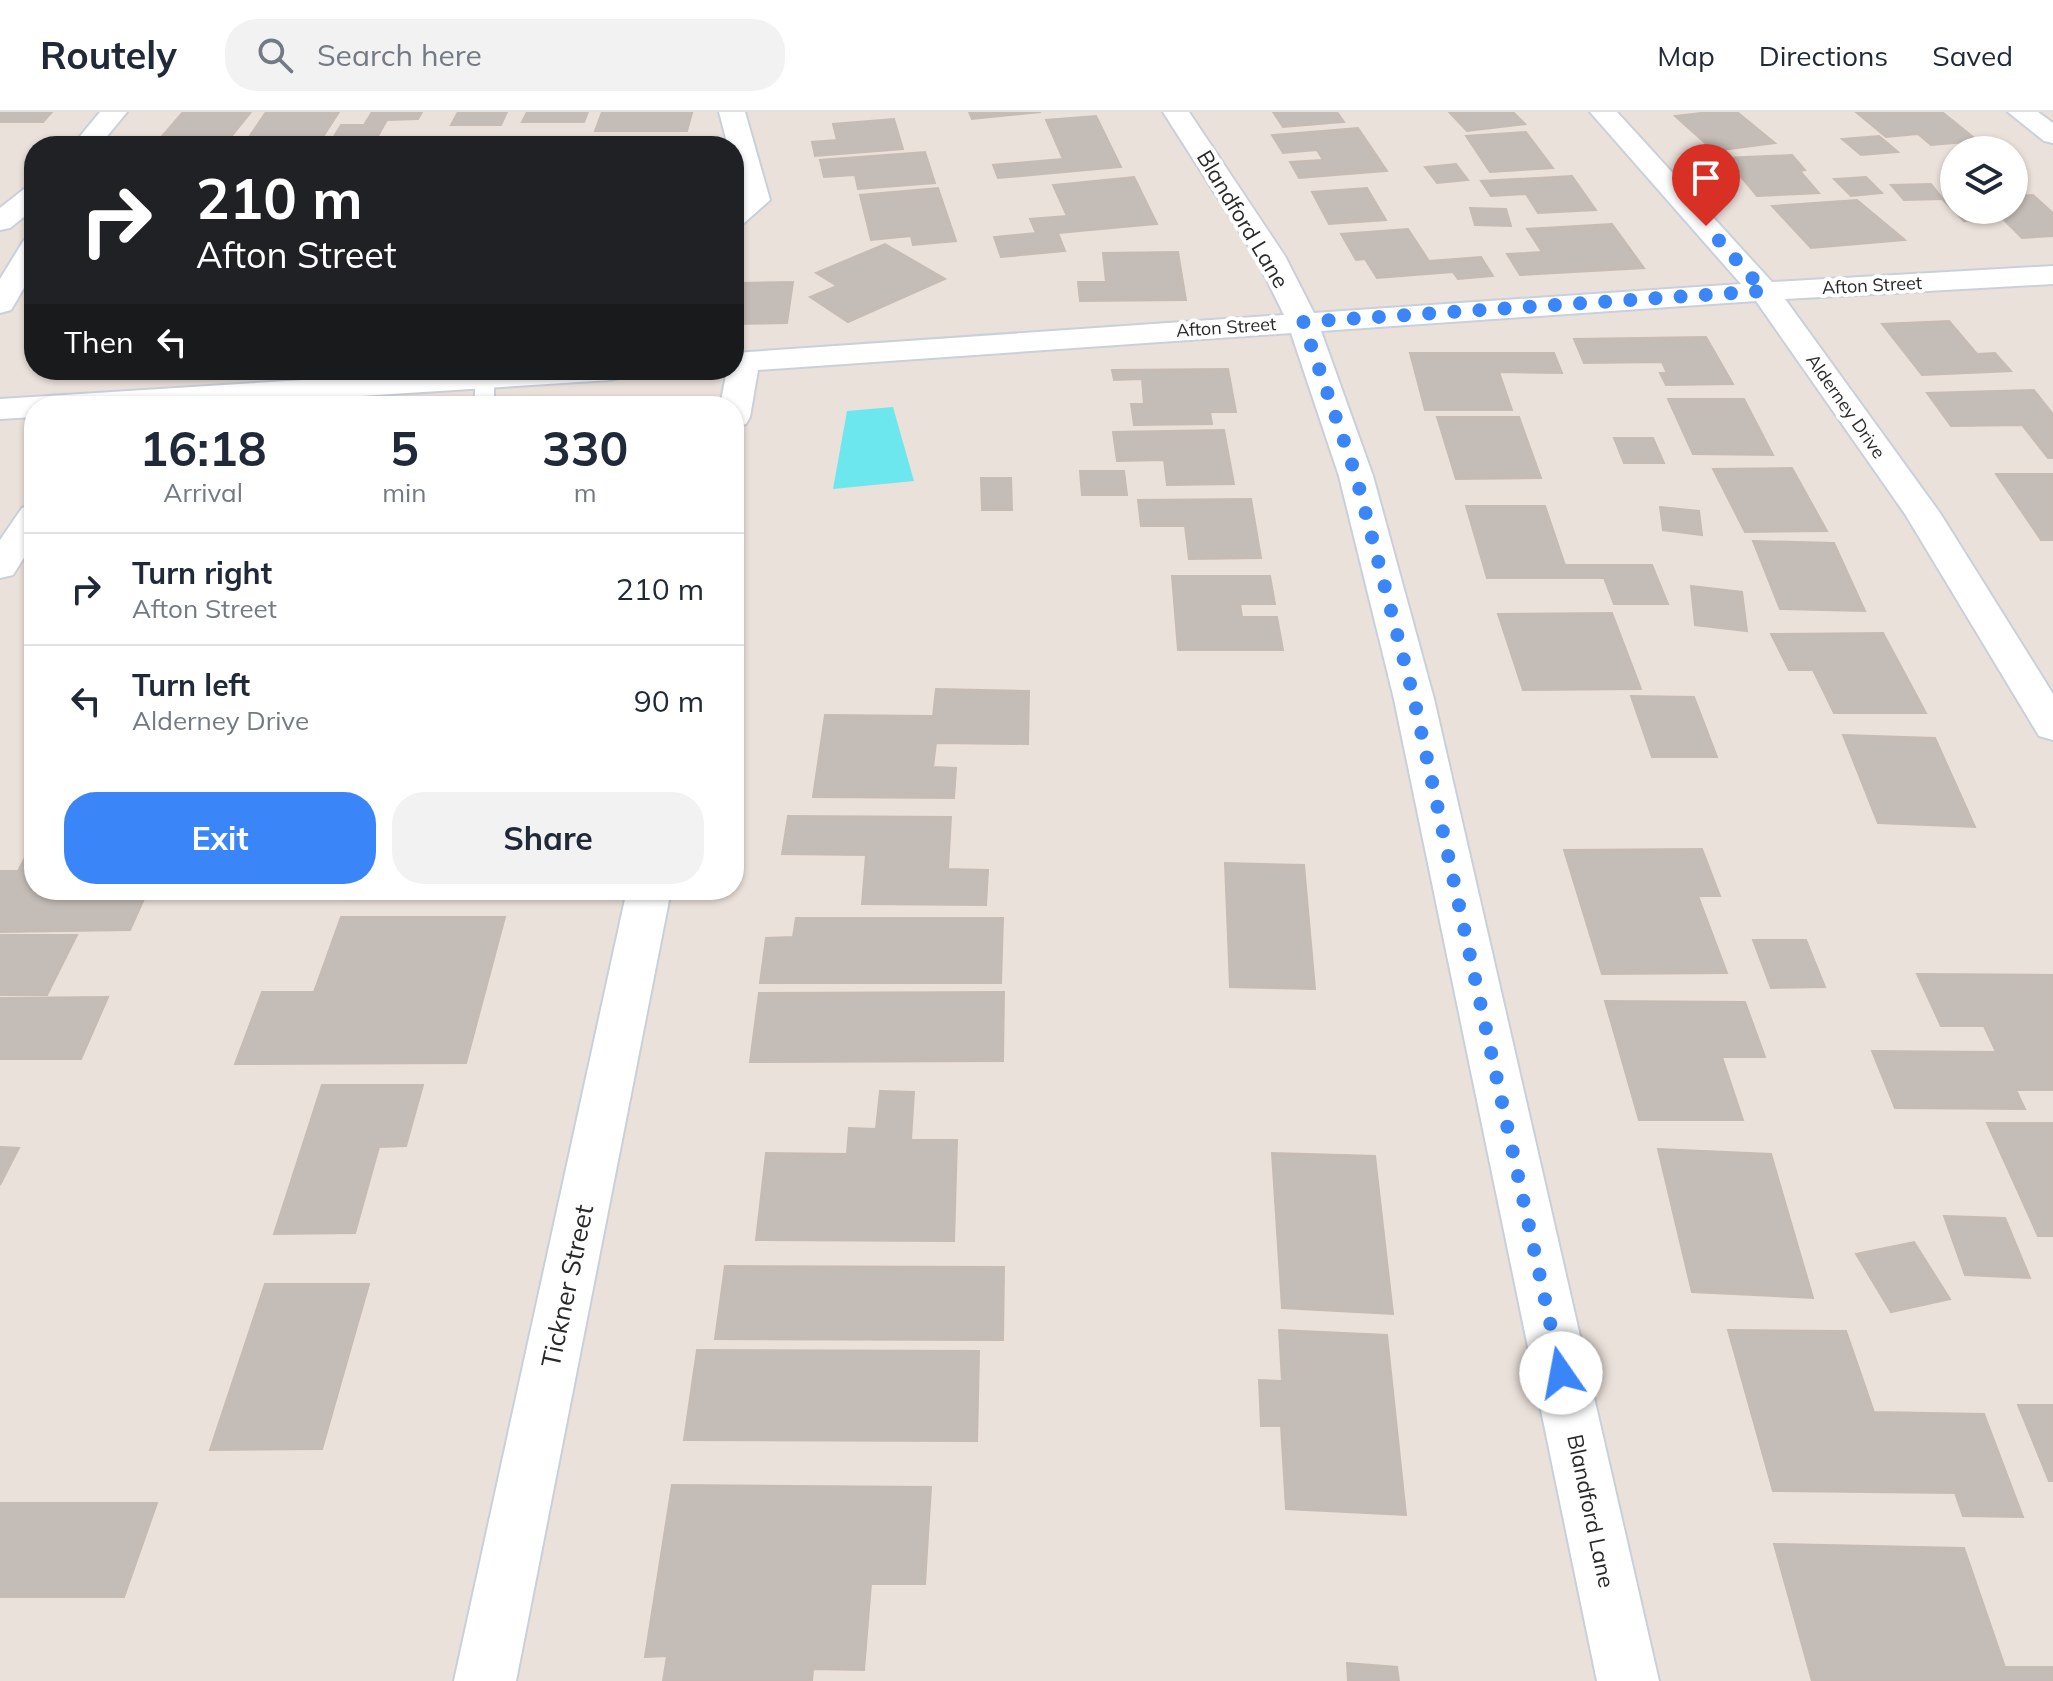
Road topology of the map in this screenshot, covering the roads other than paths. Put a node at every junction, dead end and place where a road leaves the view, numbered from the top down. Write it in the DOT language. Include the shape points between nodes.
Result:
graph roads {
  1 [pos="114,112"];
  2 [pos="732,112"];
  3 [pos="1176,112"];
  4 [pos="1603,112"];
  5 [pos="2021,112"];
  6 [pos="2053,135"];
  7 [pos="94,136"];
  8 [pos="739,136"];
  9 [pos="744,156"];
  10 [pos="24,203"];
  11 [pos="744,209"];
  12 [pos="0,222"];
  13 [pos="23,259"];
  14 [pos="2053,275"];
  15 [pos="1764,291"];
  16 [pos="0,304"];
  17 [pos="1303,322"];
  18 [pos="744,361"];
  19 [pos="553,380"];
  20 [pos="484,392"];
  21 [pos="358,396"];
  22 [pos="24,408"];
  23 [pos="0,409"];
  24 [pos="24,530"];
  25 [pos="0,567"];
  26 [pos="2053,726"];
  27 [pos="647,900"];
  28 [pos="485,1681"];
  29 [pos="1628,1681"];
  1 -- 7 [label="street"];
  2 -- 8 [label="street"];
  3 -- 17 [label="street, Blandford Lane" via="1270,256"];
  4 -- 15 [label="street, Alderney Drive"];
  5 -- 6 [label="street"];
  9 -- 11 [label="street" via="756,200"];
  10 -- 12 [label="street"];
  13 -- 16 [label="street"];
  14 -- 15 [label="street, Afton Street"];
  15 -- 17 [label="street, Afton Street"];
  15 -- 26 [label="street, Alderney Drive" via="1922,513"];
  17 -- 18 [label="street, Afton Street"];
  17 -- 29 [label="street, Blandford Lane" via="1356,476 1414,699"];
  19 -- 20 [label="street"];
  20 -- 21 [label="street"];
  22 -- 23 [label="street"];
  24 -- 25 [label="street"];
  27 -- 28 [label="street, Tickner Street"];
}
